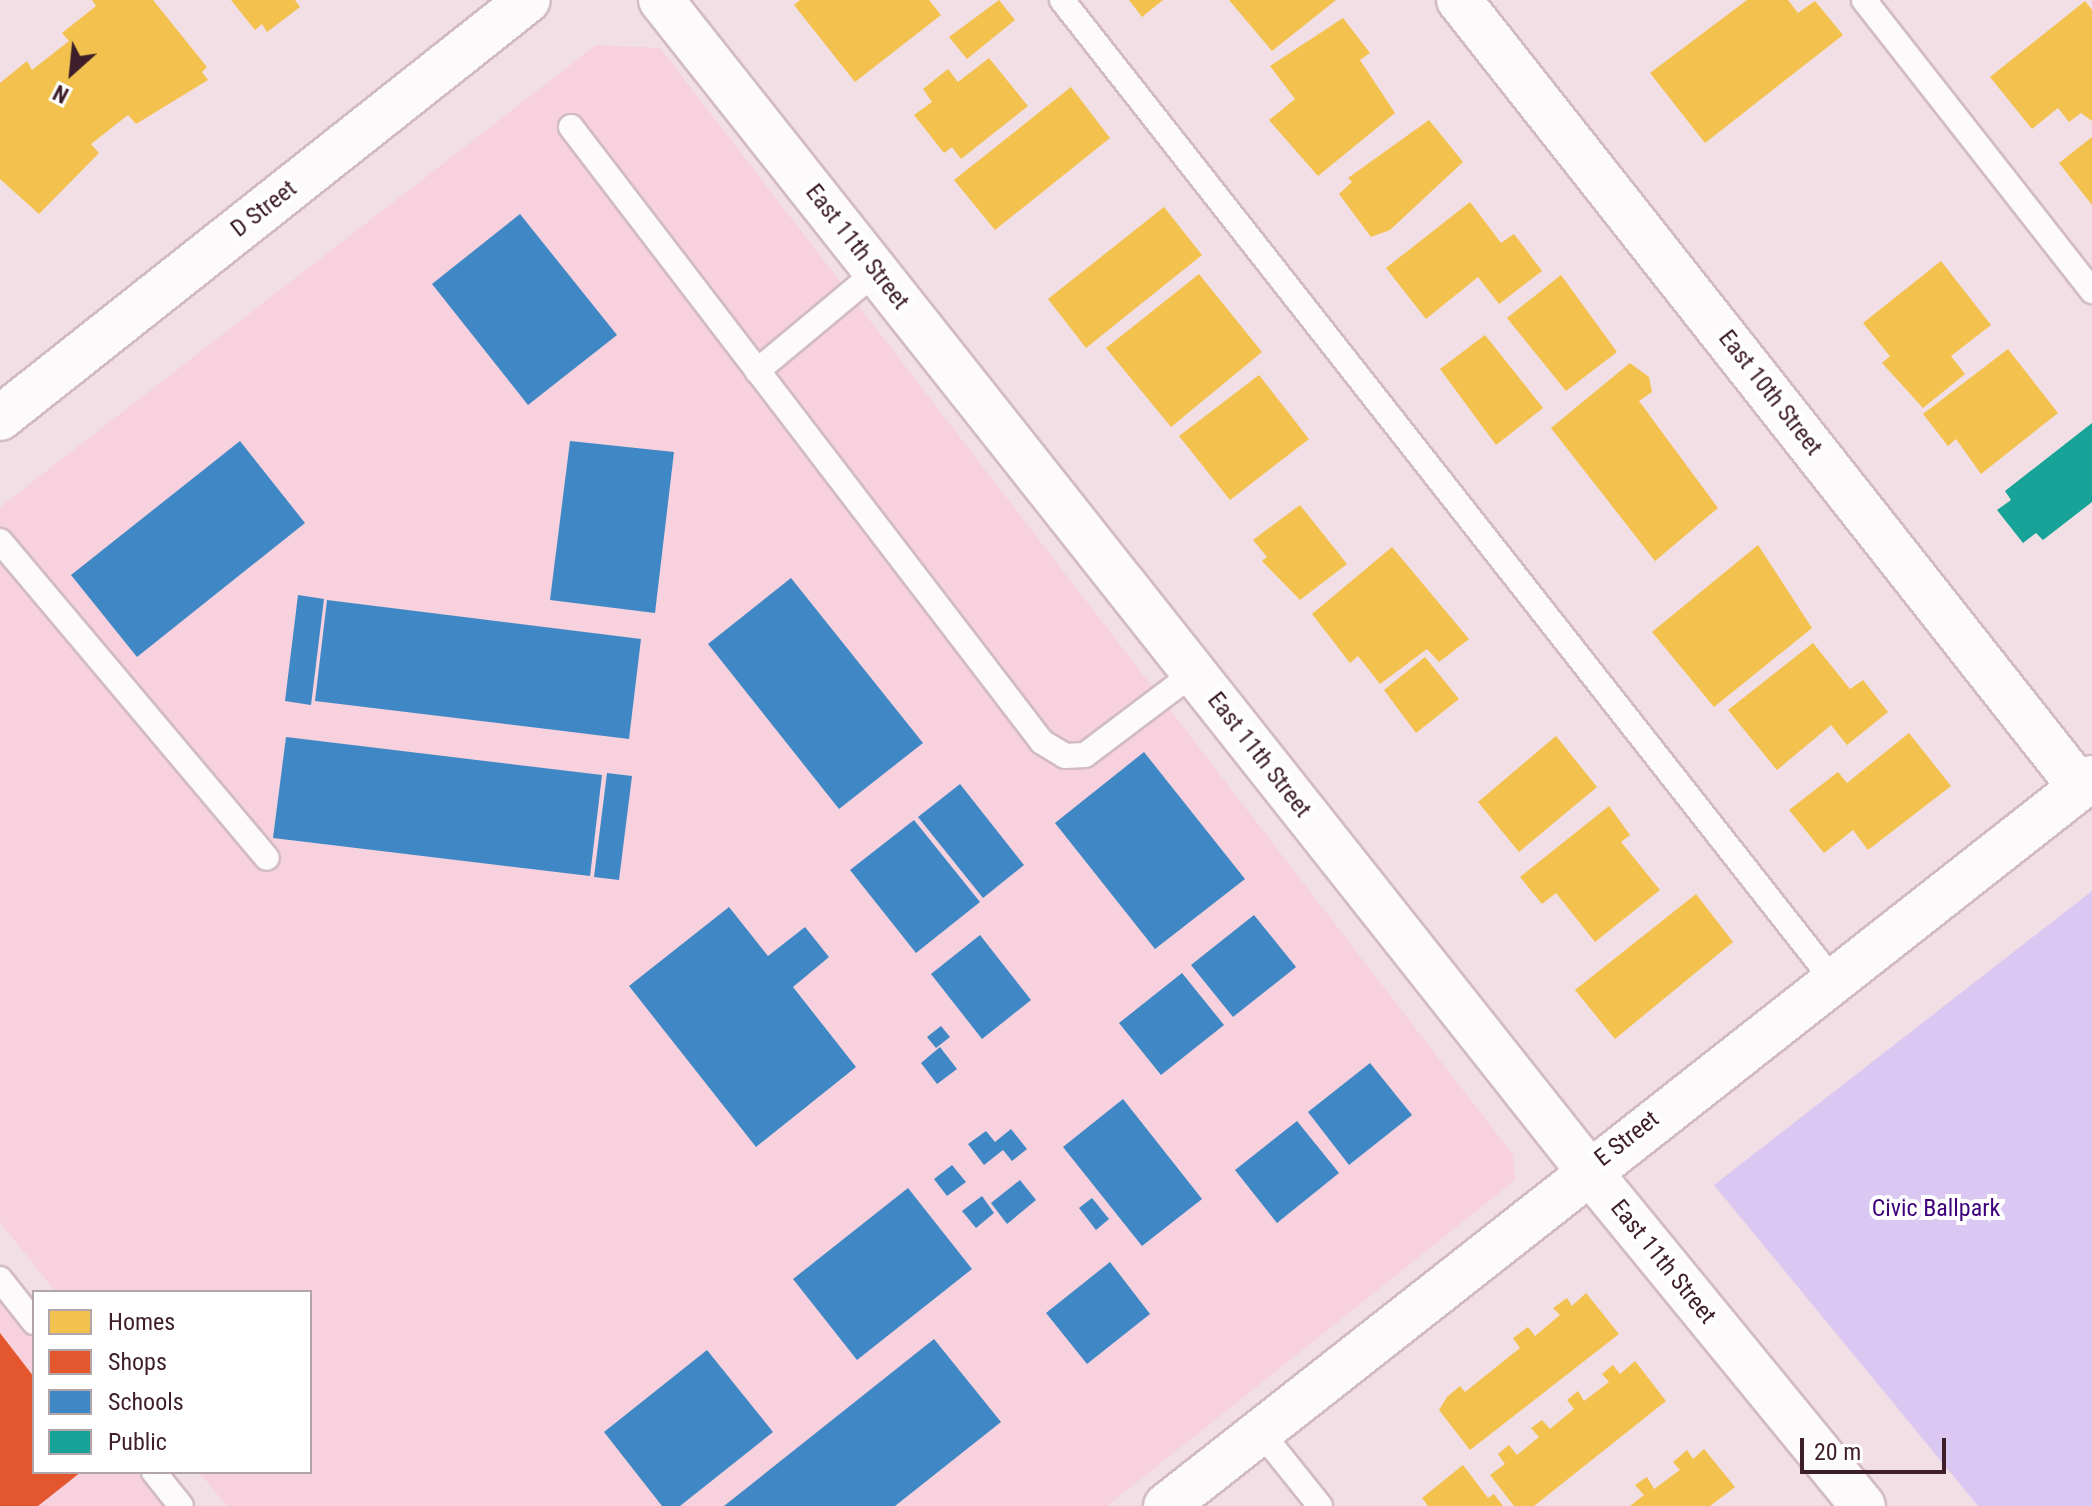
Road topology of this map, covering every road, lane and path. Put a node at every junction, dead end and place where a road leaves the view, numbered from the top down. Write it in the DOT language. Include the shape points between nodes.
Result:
graph roads {
  1 [pos="528,0"];
  2 [pos="661,0"];
  3 [pos="1062,0"];
  4 [pos="1459,0"];
  5 [pos="1864,0"];
  6 [pos="571,127"];
  7 [pos="876,272"];
  8 [pos="2092,291"];
  9 [pos="757,371"];
  10 [pos="0,418"];
  11 [pos="0,541"];
  12 [pos="1194,673"];
  13 [pos="2086,782"];
  14 [pos="267,858"];
  15 [pos="1833,980"];
  16 [pos="1588,1170"];
  17 [pos="0,1279"];
  18 [pos="32,1319"];
  19 [pos="1260,1431"];
  20 [pos="156,1474"];
  21 [pos="181,1506"];
  22 [pos="1166,1506"];
  23 [pos="1320,1506"];
  24 [pos="1863,1506"];
  1 -- 10 [label="street, D Street"];
  2 -- 7 [label="street, East 11th Street"];
  3 -- 15 [label="lane"];
  4 -- 13 [label="street, East 10th Street"];
  5 -- 8 [label="lane"];
  6 -- 9 [label="lane"];
  7 -- 9 [label="lane"];
  7 -- 12 [label="street, East 11th Street"];
  9 -- 12 [label="lane" via="1042,742 1065,756 1085,755"];
  11 -- 14 [label="lane"];
  12 -- 16 [label="street, East 11th Street"];
  13 -- 15 [label="street, E Street"];
  15 -- 16 [label="street, E Street"];
  16 -- 19 [label="street, E Street"];
  16 -- 24 [label="street, East 11th Street"];
  17 -- 18 [label="lane"];
  19 -- 22 [label="street, E Street"];
  19 -- 23 [label="lane"];
  20 -- 21 [label="lane"];
}
